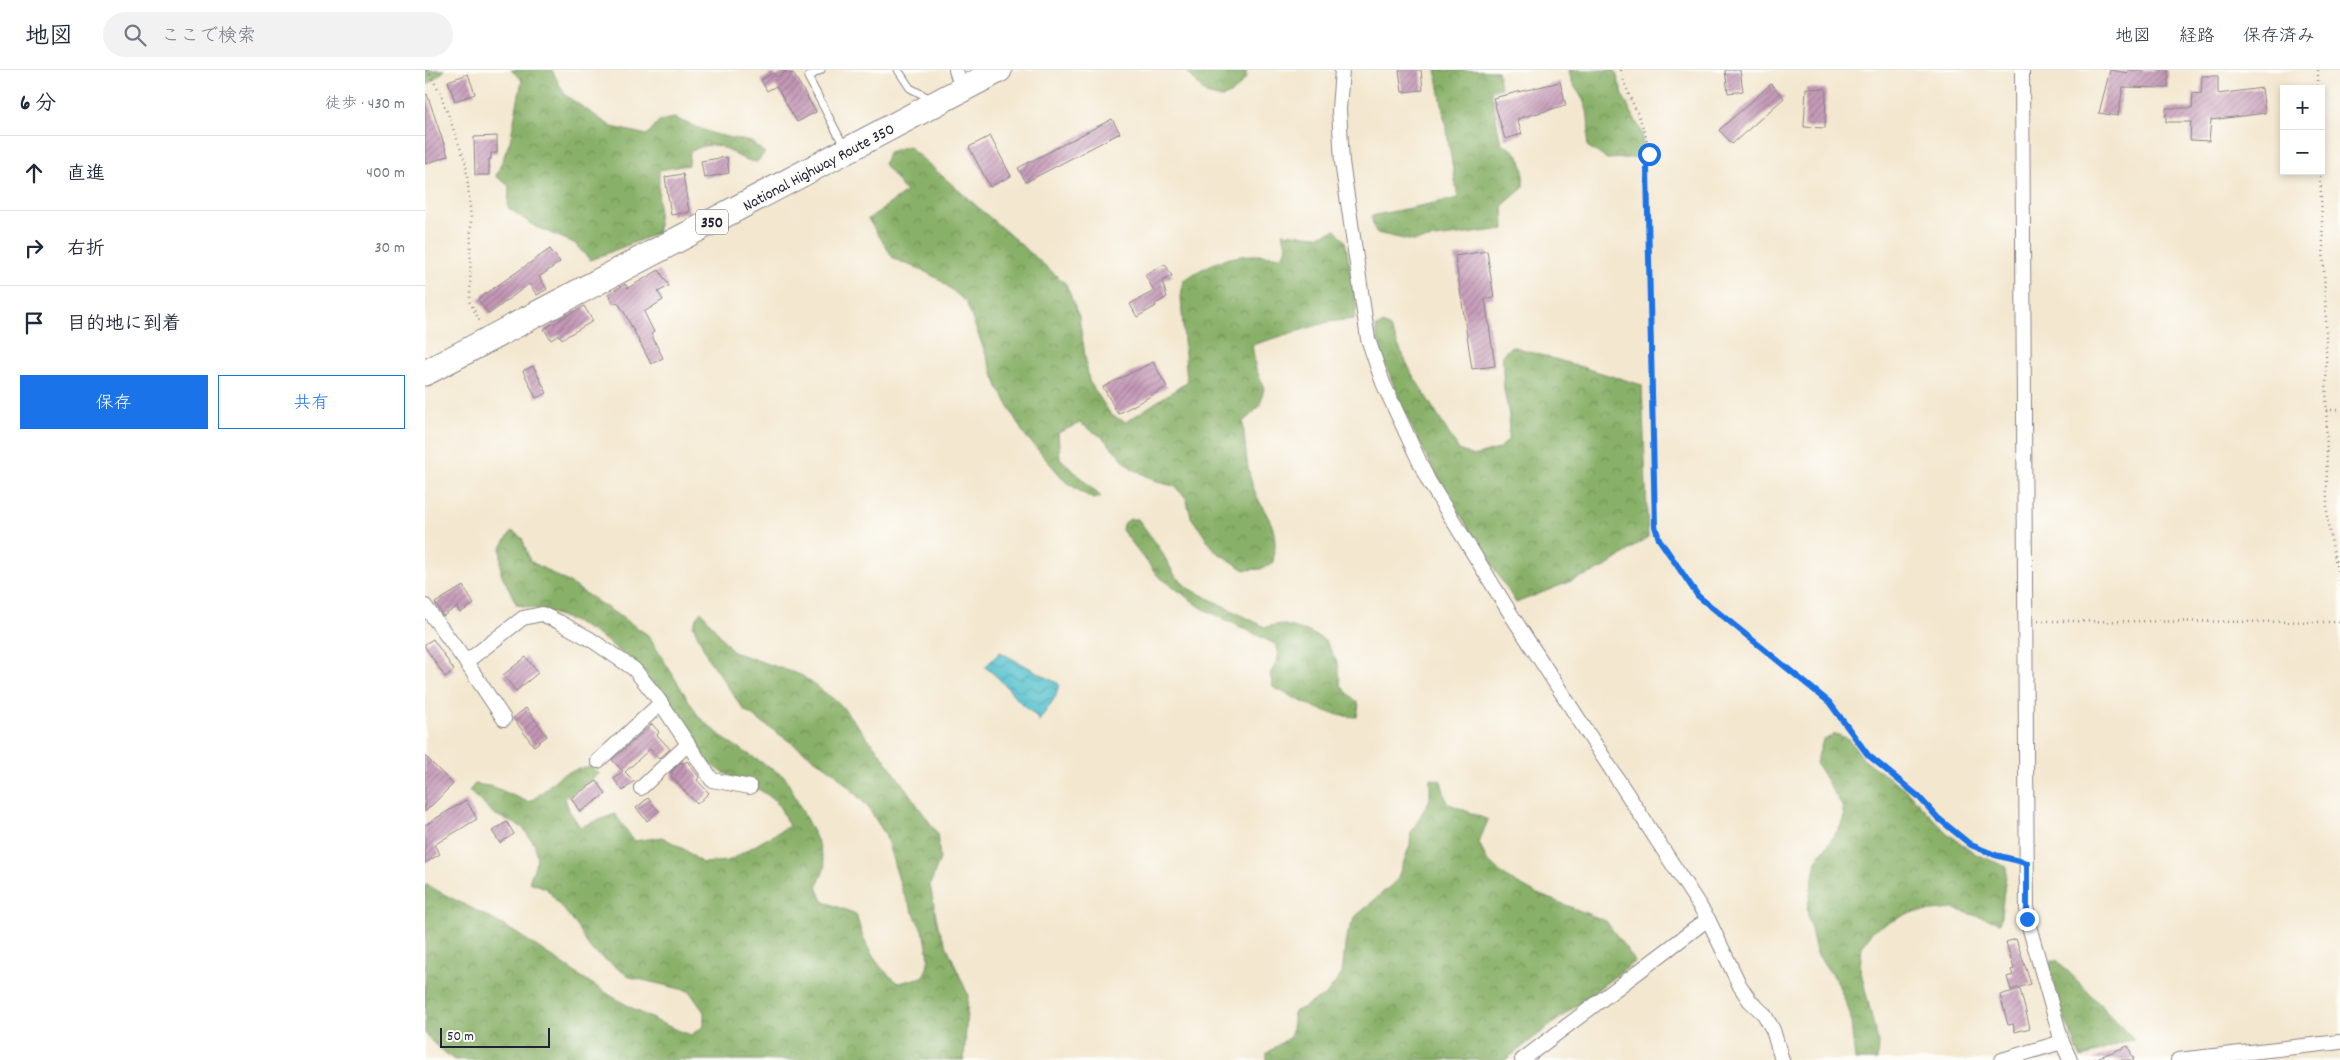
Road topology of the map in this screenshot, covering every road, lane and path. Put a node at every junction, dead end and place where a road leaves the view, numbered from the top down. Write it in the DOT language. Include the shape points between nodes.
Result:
graph roads {
  1 [pos="427,70"];
  2 [pos="821,70"];
  3 [pos="898,70"];
  4 [pos="999,70"];
  5 [pos="1342,70"];
  6 [pos="1621,70"];
  7 [pos="2022,70"];
  8 [pos="2318,70"];
  9 [pos="959,80"];
  10 [pos="2318,85"];
  11 [pos="932,106"];
  12 [pos="847,151"];
  13 [pos="2320,175"];
  14 [pos="489,339"];
  15 [pos="425,373"];
  16 [pos="2326,410"];
  17 [pos="2340,410"];
  18 [pos="2340,585"];
  19 [pos="425,606"];
  20 [pos="2026,622"];
  21 [pos="2340,622"];
  22 [pos="466,662"];
  23 [pos="661,703"];
  24 [pos="505,720"];
  25 [pos="687,745"];
  26 [pos="598,761"];
  27 [pos="750,787"];
  28 [pos="641,788"];
  29 [pos="2027,863"];
  30 [pos="1708,919"];
  31 [pos="2062,1042"];
  32 [pos="2340,1042"];
  33 [pos="1522,1060"];
  34 [pos="1782,1060"];
  35 [pos="2002,1060"];
  36 [pos="2070,1060"];
  37 [pos="2178,1060"];
  1 -- 14 [label="path" via="441,92 466,164 471,219 470,302"];
  2 -- 12 [label="lane" via="808,77"];
  3 -- 11 [label="lane" via="910,88 927,97"];
  4 -- 9 [label="highway, National Highway Route 350 / 350"];
  5 -- 30 [label="street" via="1339,109 1342,162 1369,339 1383,383 1427,480"];
  6 -- 29 [label="path" via="1627,92 1646,133 1649,154 1655,526 1659,539 1698,596 1829,702 1868,755 1918,796 1938,818 1971,845"];
  7 -- 20 [label="street"];
  8 -- 10 [label="path"];
  9 -- 11 [label="highway, National Highway Route 350 / 350"];
  11 -- 12 [label="highway, National Highway Route 350 / 350"];
  12 -- 14 [label="highway, National Highway Route 350 / 350"];
  13 -- 16 [label="path"];
  14 -- 15 [label="highway, National Highway Route 350 / 350"];
  16 -- 17 [label="path"];
  16 -- 18 [label="path" via="2327,518"];
  19 -- 22 [label="street"];
  20 -- 21 [label="path"];
  20 -- 29 [label="street"];
  22 -- 23 [label="street" via="523,618 542,614 590,639 634,669"];
  22 -- 24 [label="street"];
  23 -- 25 [label="street"];
  23 -- 26 [label="street"];
  25 -- 27 [label="street" via="711,780"];
  25 -- 28 [label="street"];
  29 -- 31 [label="street" via="2027,919"];
  30 -- 33 [label="street"];
  30 -- 34 [label="street" via="1739,986 1764,1014 1773,1030"];
  31 -- 35 [label="street"];
  31 -- 36 [label="street"];
  32 -- 37 [label="street"];
}
